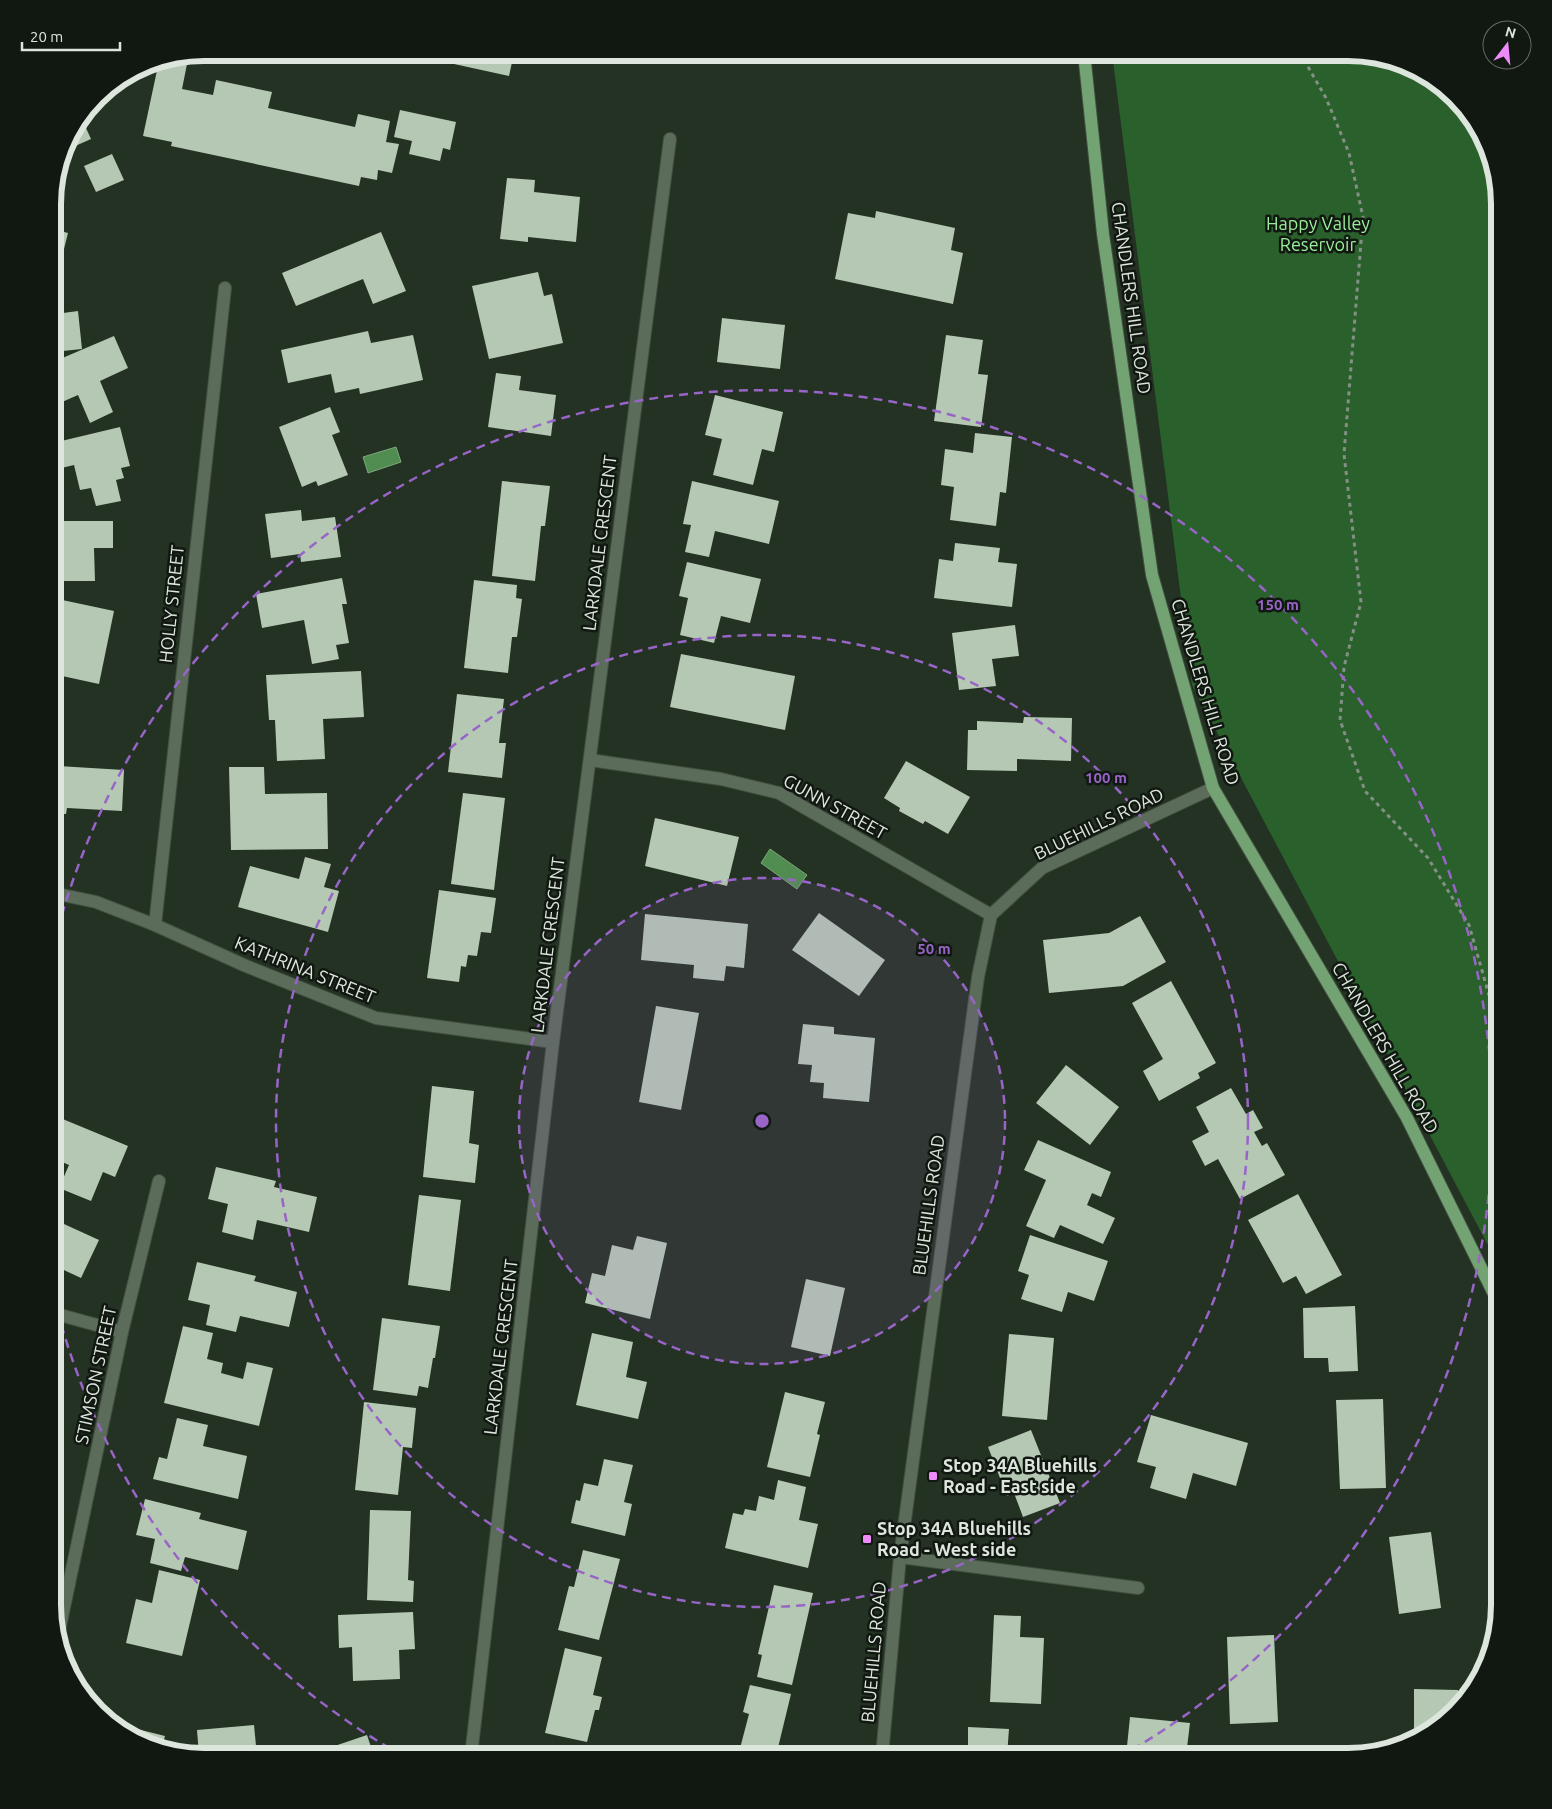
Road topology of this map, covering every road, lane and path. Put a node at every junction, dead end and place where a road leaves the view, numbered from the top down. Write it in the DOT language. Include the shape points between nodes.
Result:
graph roads {
  1 [pos="1085,62"];
  2 [pos="1305,62"];
  3 [pos="670,139"];
  4 [pos="225,288"];
  5 [pos="590,760"];
  6 [pos="1213,788"];
  7 [pos="62,895"];
  8 [pos="991,915"];
  9 [pos="155,925"];
  10 [pos="1491,1000"];
  11 [pos="553,1042"];
  12 [pos="159,1181"];
  13 [pos="1491,1286"];
  14 [pos="61,1315"];
  15 [pos="122,1332"];
  16 [pos="900,1557"];
  17 [pos="1138,1588"];
  18 [pos="62,1616"];
  19 [pos="473,1748"];
  20 [pos="883,1748"];
  1 -- 6 [label="main road, CHANDLERS HILL ROAD" via="1103,234 1152,575"];
  2 -- 10 [label="path" via="1326,98 1349,153 1362,217 1344,454 1361,602 1344,667 1340,720 1365,790 1428,858 1469,925"];
  3 -- 5 [label="street, LARKDALE CRESCENT"];
  4 -- 9 [label="street, HOLLY STREET"];
  5 -- 8 [label="street, GUNN STREET" via="721,779 779,793"];
  5 -- 11 [label="street, LARKDALE CRESCENT"];
  6 -- 8 [label="street, BLUEHILLS ROAD" via="1042,868"];
  6 -- 13 [label="main road, CHANDLERS HILL ROAD" via="1407,1118"];
  7 -- 9 [label="street, KATHRINA STREET" via="96,902"];
  8 -- 16 [label="street, BLUEHILLS ROAD" via="978,977"];
  9 -- 11 [label="street, KATHRINA STREET" via="376,1018"];
  11 -- 19 [label="street, LARKDALE CRESCENT"];
  12 -- 15 [label="street, STIMSON STREET"];
  14 -- 15 [label="street"];
  15 -- 18 [label="street, STIMSON STREET"];
  16 -- 17 [label="street"];
  16 -- 20 [label="street, BLUEHILLS ROAD"];
}
